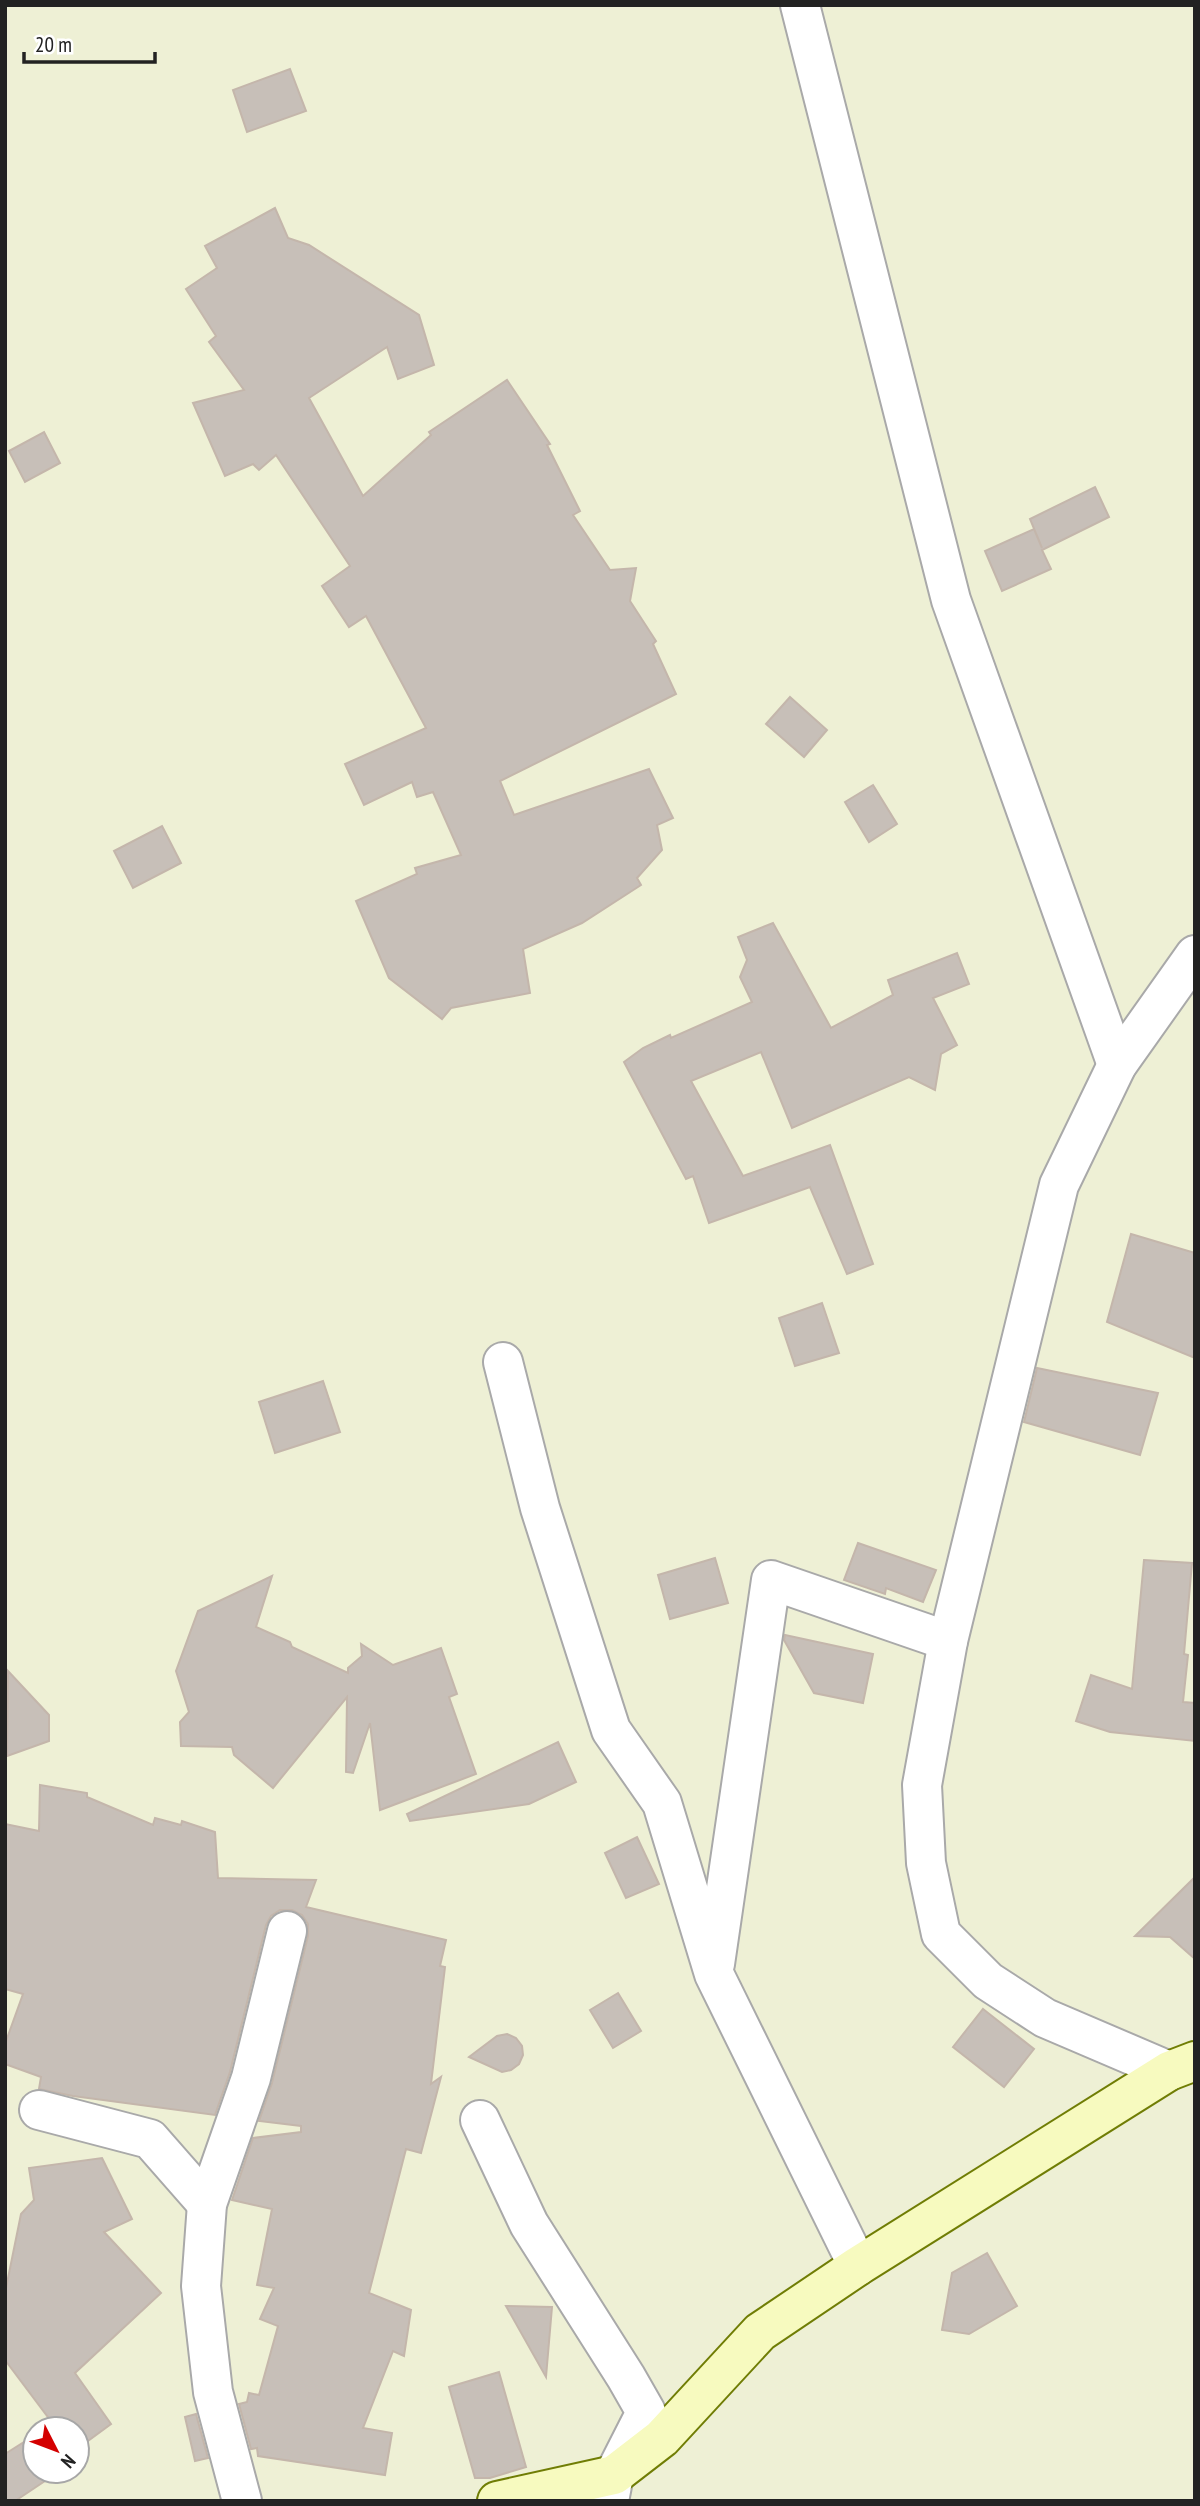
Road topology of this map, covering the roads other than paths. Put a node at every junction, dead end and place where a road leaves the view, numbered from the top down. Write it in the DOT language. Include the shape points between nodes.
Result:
graph roads {
  1 [pos="800,5"];
  2 [pos="1195,955"];
  3 [pos="1117,1065"];
  4 [pos="503,1362"];
  5 [pos="948,1641"];
  6 [pos="287,1931"];
  7 [pos="713,1974"];
  8 [pos="1182,2066"];
  9 [pos="39,2110"];
  10 [pos="480,2120"];
  11 [pos="207,2204"];
  12 [pos="858,2266"];
  13 [pos="612,2488"];
  14 [pos="242,2501"];
  15 [pos="497,2501"];
  1 -- 3 [label="street" via="951,600"];
  2 -- 3 [label="street"];
  3 -- 5 [label="street" via="1059,1185"];
  4 -- 7 [label="street" via="540,1508 611,1730 662,1803"];
  5 -- 7 [label="street" via="771,1580"];
  5 -- 8 [label="street" via="922,1786 926,1863 941,1934 988,1980 1045,2018"];
  6 -- 11 [label="street" via="251,2078"];
  7 -- 12 [label="street"];
  8 -- 12 [label="street"];
  9 -- 11 [label="street" via="149,2139"];
  10 -- 13 [label="street" via="529,2224 646,2412"];
  11 -- 14 [label="street" via="201,2286 212,2379"];
  12 -- 13 [label="street" via="760,2332"];
  13 -- 15 [label="street"];
}
